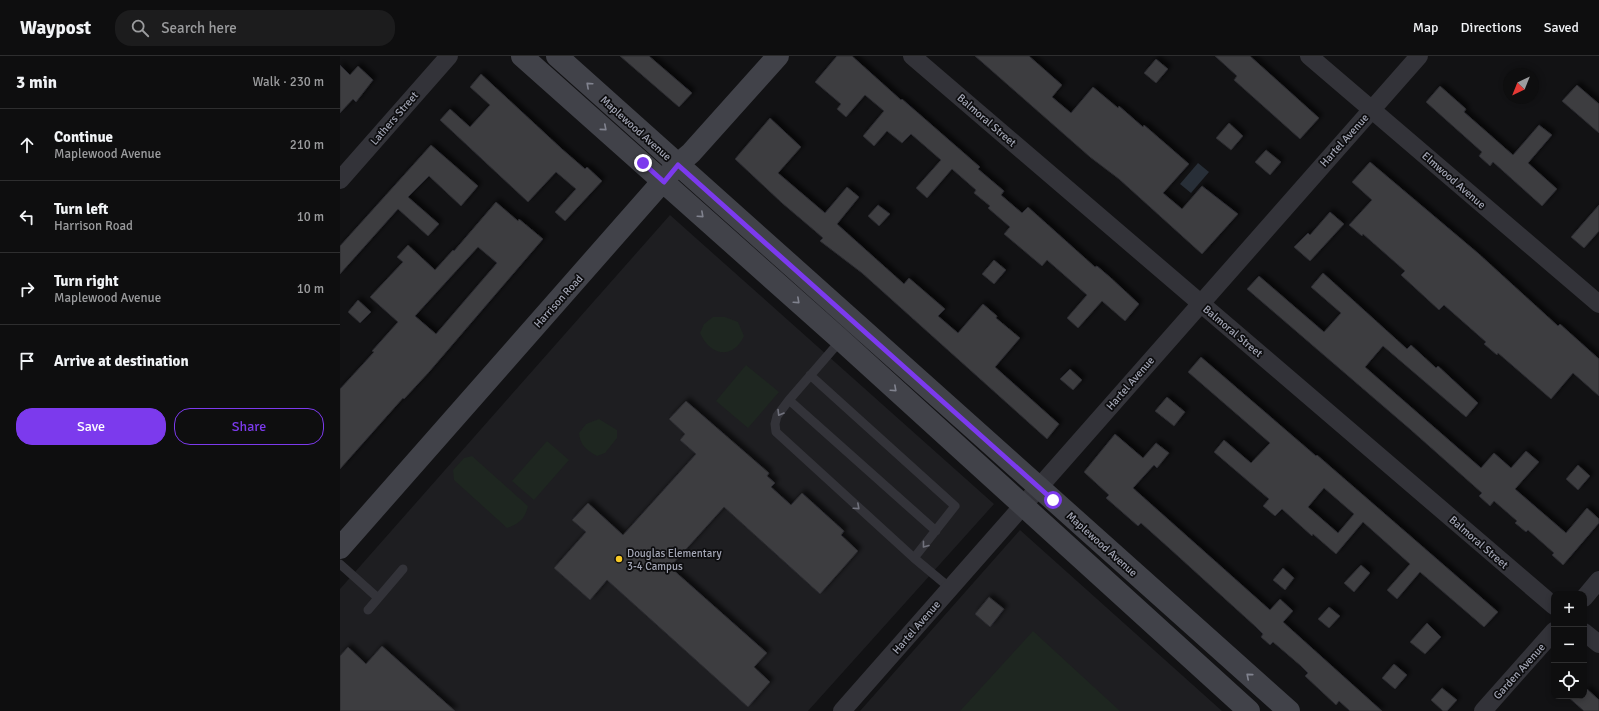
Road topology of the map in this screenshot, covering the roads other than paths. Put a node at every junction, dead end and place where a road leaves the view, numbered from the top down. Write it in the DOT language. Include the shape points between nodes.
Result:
graph roads {
  1 [pos="449,56"];
  2 [pos="522,56"];
  3 [pos="557,56"];
  4 [pos="778,56"];
  5 [pos="912,56"];
  6 [pos="1309,56"];
  7 [pos="1419,56"];
  8 [pos="1372,109"];
  9 [pos="678,165"];
  10 [pos="340,180"];
  11 [pos="664,182"];
  12 [pos="1200,303"];
  13 [pos="1599,304"];
  14 [pos="840,340"];
  15 [pos="810,375"];
  16 [pos="789,400"];
  17 [pos="1040,487"];
  18 [pos="1022,507"];
  19 [pos="936,531"];
  20 [pos="340,548"];
  21 [pos="914,558"];
  22 [pos="340,564"];
  23 [pos="403,569"];
  24 [pos="1599,580"];
  25 [pos="950,588"];
  26 [pos="1154,592"];
  27 [pos="1587,594"];
  28 [pos="378,598"];
  29 [pos="1551,603"];
  30 [pos="368,610"];
  31 [pos="1138,610"];
  32 [pos="1587,634"];
  33 [pos="1551,635"];
  34 [pos="1599,644"];
  35 [pos="1267,691"];
  36 [pos="842,711"];
  37 [pos="1249,711"];
  38 [pos="1289,711"];
  39 [pos="1483,711"];
  1 -- 10 [label="street, Lathers Street"];
  2 -- 11 [label="street, Maplewood Avenue, one-way"];
  9 -- 3 [label="street, Maplewood Avenue, one-way"];
  4 -- 9 [label="street, Harrison Road"];
  5 -- 12 [label="street, Balmoral Street"];
  6 -- 8 [label="street, Elmwood Avenue"];
  7 -- 8 [label="street, Hartel Avenue"];
  8 -- 12 [label="street, Hartel Avenue"];
  8 -- 13 [label="street, Elmwood Avenue"];
  9 -- 11 [label="street, Harrison Road"];
  9 -- 17 [label="street, Maplewood Avenue"];
  11 -- 14 [label="street, Maplewood Avenue, one-way"];
  11 -- 20 [label="street, Harrison Road"];
  12 -- 17 [label="street, Hartel Avenue"];
  12 -- 29 [label="street, Balmoral Street"];
  14 -- 15 [label="lane"];
  14 -- 18 [label="street, Maplewood Avenue, one-way"];
  15 -- 16 [label="lane"];
  15 -- 19 [label="lane" via="955,506"];
  16 -- 19 [label="lane"];
  16 -- 21 [label="lane, one-way" via="777,416 776,432"];
  17 -- 18 [label="street, Hartel Avenue"];
  17 -- 26 [label="street, Maplewood Avenue"];
  18 -- 25 [label="street, Hartel Avenue"];
  18 -- 31 [label="street, Maplewood Avenue"];
  19 -- 21 [label="lane, one-way"];
  21 -- 25 [label="lane"];
  22 -- 28 [label="lane"];
  23 -- 28 [label="lane"];
  24 -- 27 [label="street"];
  25 -- 36 [label="street, Hartel Avenue"];
  26 -- 31 [label="street"];
  35 -- 26 [label="street, Maplewood Avenue, one-way"];
  28 -- 30 [label="lane"];
  31 -- 37 [label="street, Maplewood Avenue"];
  32 -- 34 [label="street"];
  33 -- 39 [label="street, Garden Avenue"];
  35 -- 37 [label="street"];
  35 -- 38 [label="street, Maplewood Avenue"];
}
